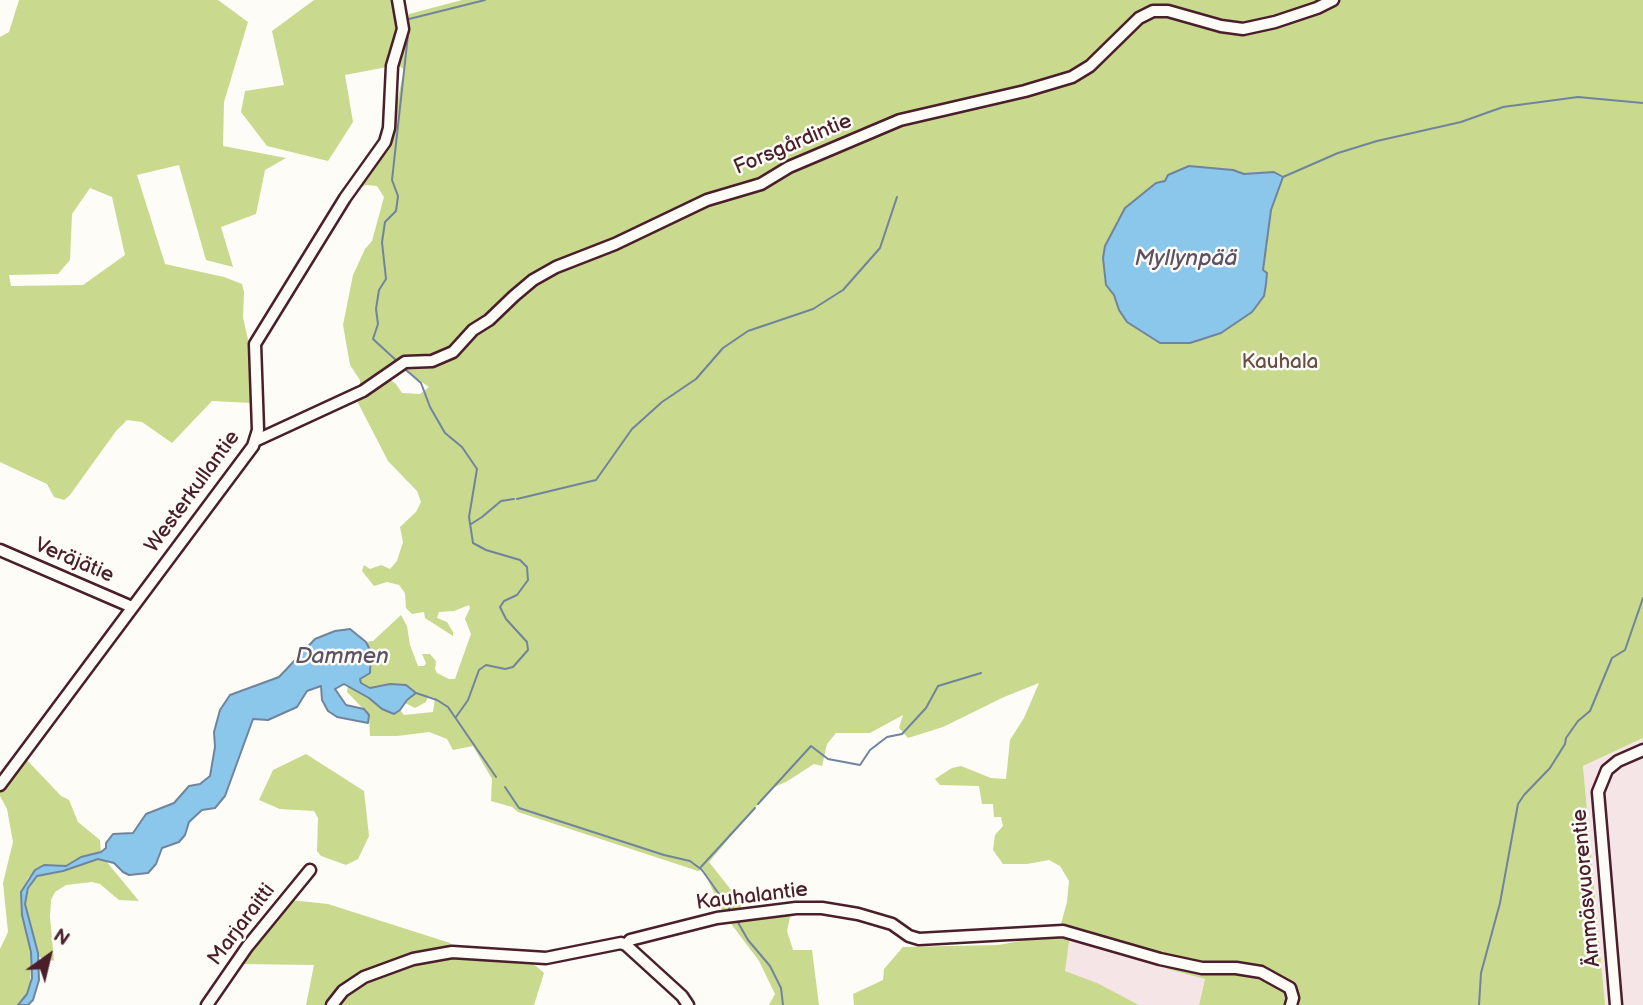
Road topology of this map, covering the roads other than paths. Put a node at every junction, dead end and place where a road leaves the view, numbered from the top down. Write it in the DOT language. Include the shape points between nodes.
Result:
graph roads {
  1 [pos="398,0"];
  2 [pos="1333,0"];
  3 [pos="257,440"];
  4 [pos="0,550"];
  5 [pos="132,607"];
  6 [pos="1643,750"];
  7 [pos="0,785"];
  8 [pos="310,870"];
  9 [pos="626,945"];
  10 [pos="207,1005"];
  11 [pos="332,1005"];
  12 [pos="688,1005"];
  13 [pos="1292,1005"];
  14 [pos="1616,1005"];
  1 -- 3 [label="street, Westerkullantie" via="402,29 392,66 389,128 384,142 255,344"];
  2 -- 3 [label="street, Forsgårdintie" via="1242,29 1153,11 1139,18 1084,71 1036,88 900,120 789,167 761,184 707,200 547,271 443,358 400,365 363,391"];
  3 -- 5 [label="street, Westerkullantie"];
  4 -- 5 [label="street, Veräjätie"];
  5 -- 7 [label="street, Westerkullantie"];
  6 -- 14 [label="street, Ämmäsvuorentie" via="1607,770 1598,792"];
  8 -- 10 [label="street, Marjaraitti"];
  9 -- 11 [label="street, Kauhalantie" via="547,958 452,952 413,959 364,977"];
  9 -- 12 [label="street"];
  9 -- 13 [label="street, Kauhalantie" via="630,940 717,918 822,908 878,919 919,939 1063,931 1202,968 1261,972 1290,988"];
}
